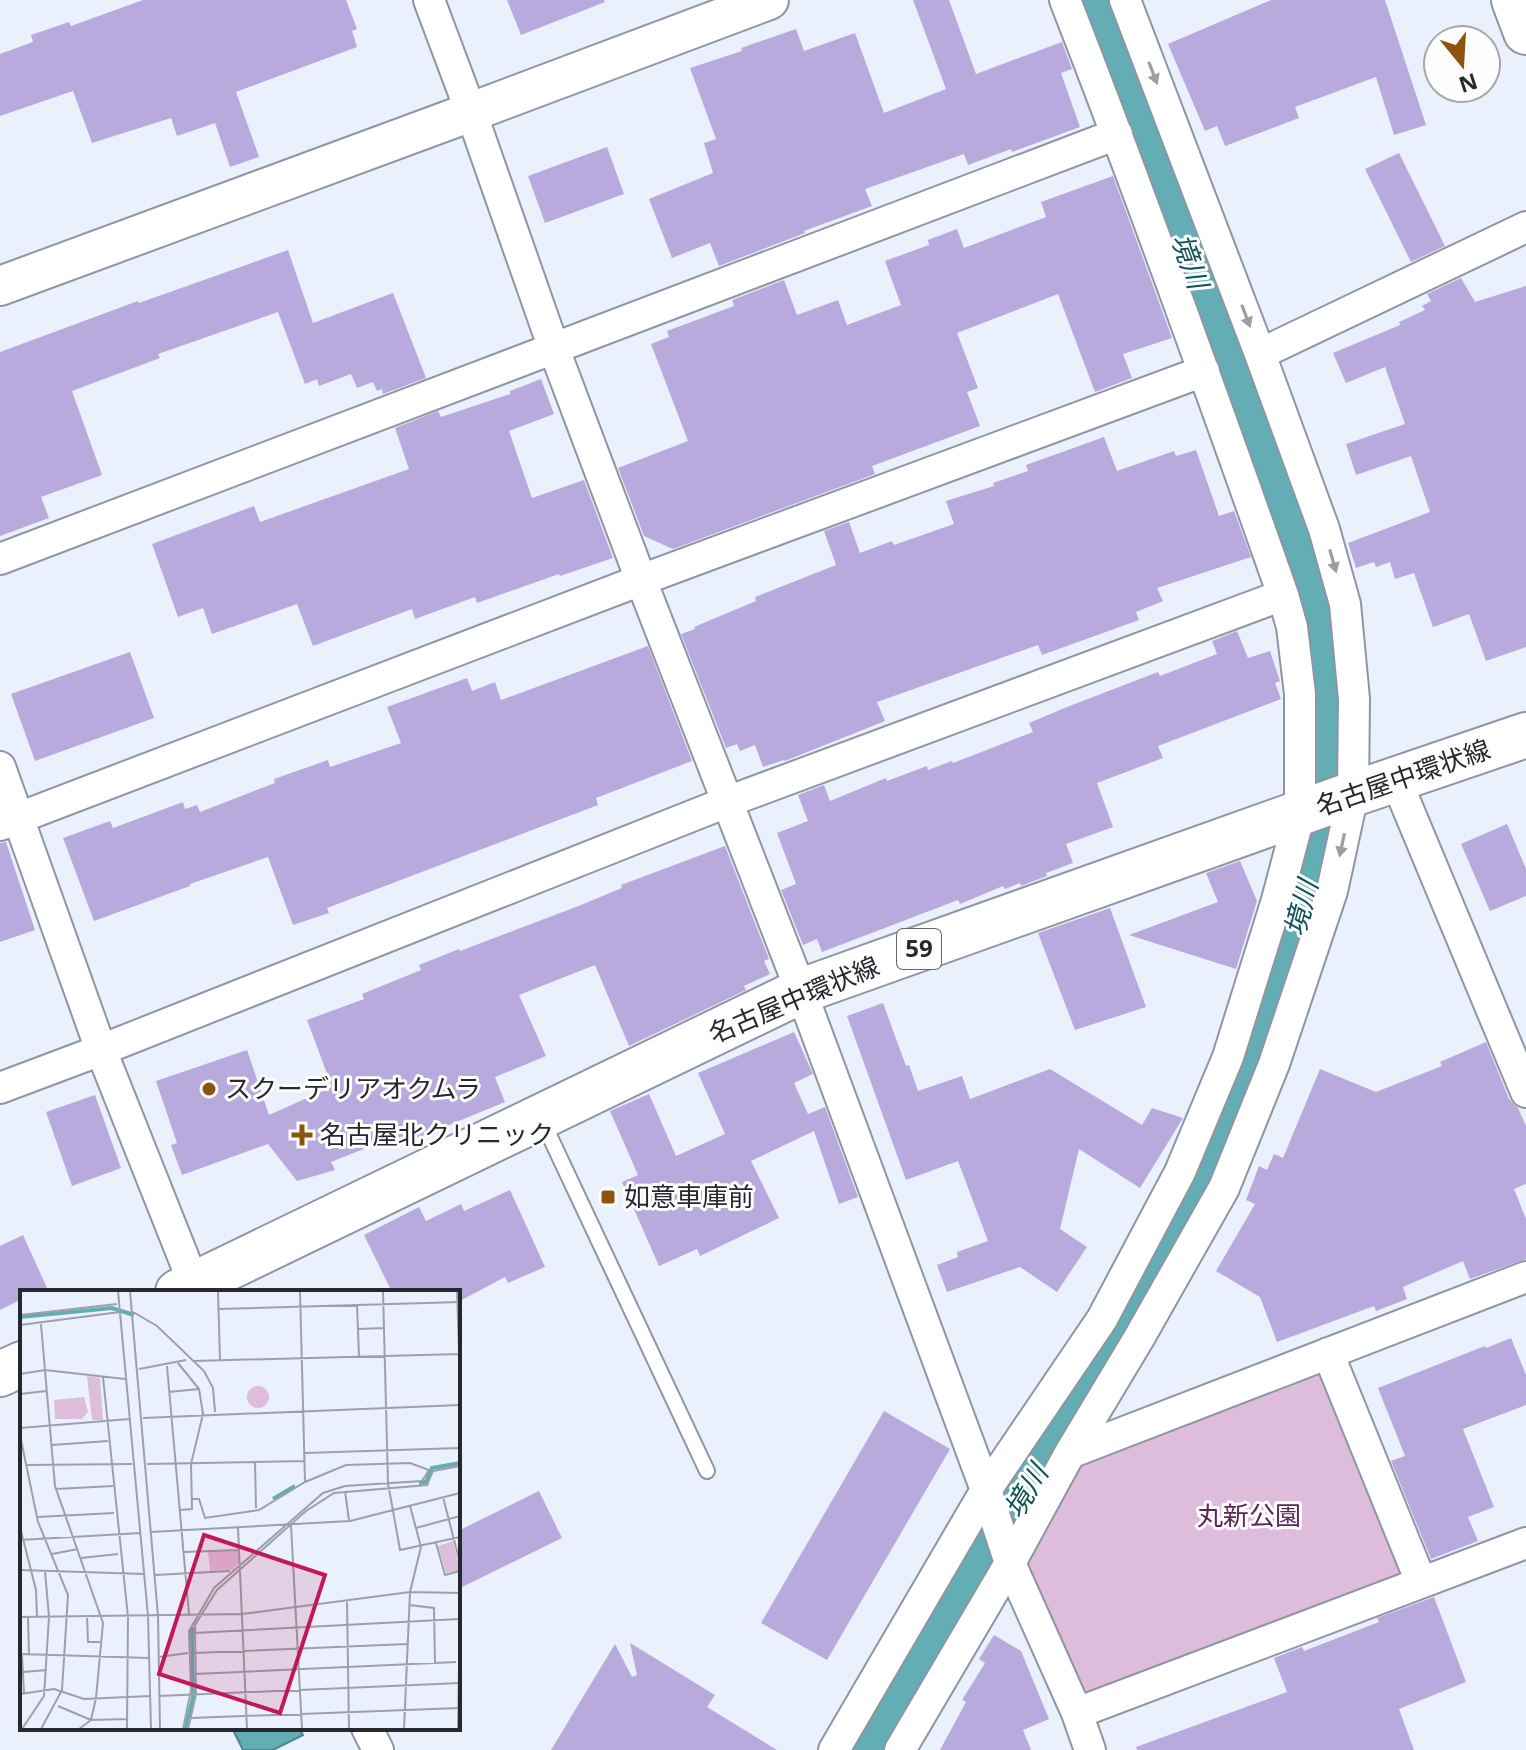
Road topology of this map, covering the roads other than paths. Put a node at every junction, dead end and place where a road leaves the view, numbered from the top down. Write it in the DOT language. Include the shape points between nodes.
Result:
graph roads {
  1 [pos="429,0"];
  2 [pos="769,0"];
  3 [pos="1065,0"];
  4 [pos="1125,0"];
  5 [pos="1514,0"];
  6 [pos="1526,32"];
  7 [pos="471,112"];
  8 [pos="1117,134"];
  9 [pos="1526,227"];
  10 [pos="0,286"];
  11 [pos="554,349"];
  12 [pos="1260,354"];
  13 [pos="1204,371"];
  14 [pos="0,559"];
  15 [pos="641,580"];
  16 [pos="1283,595"];
  17 [pos="1526,735"];
  18 [pos="0,767"];
  19 [pos="1396,780"];
  20 [pos="727,802"];
  21 [pos="1325,804"];
  22 [pos="9,821"];
  23 [pos="801,991"];
  24 [pos="101,1050"];
  25 [pos="0,1088"];
  26 [pos="1526,1092"];
  27 [pos="540,1117"];
  28 [pos="1526,1277"];
  29 [pos="190,1289"];
  30 [pos="1328,1353"];
  31 [pos="20,1365"];
  32 [pos="0,1374"];
  33 [pos="1070,1453"];
  34 [pos="707,1471"];
  35 [pos="987,1491"];
  36 [pos="1526,1543"];
  37 [pos="1010,1562"];
  38 [pos="1421,1582"];
  39 [pos="1077,1713"];
  40 [pos="368,1730"];
  41 [pos="378,1750"];
  42 [pos="834,1750"];
  43 [pos="900,1750"];
  44 [pos="1090,1750"];
  1 -- 7 [label="street"];
  2 -- 7 [label="street"];
  3 -- 8 [label="street"];
  4 -- 12 [label="street, one-way"];
  5 -- 6 [label="main road"];
  7 -- 10 [label="street"];
  7 -- 11 [label="street"];
  8 -- 11 [label="street"];
  8 -- 13 [label="street"];
  9 -- 12 [label="street"];
  11 -- 14 [label="street"];
  11 -- 15 [label="street"];
  12 -- 21 [label="street, one-way" via="1324,529 1345,604 1354,699"];
  13 -- 15 [label="street"];
  13 -- 16 [label="street"];
  15 -- 20 [label="street"];
  15 -- 22 [label="street"];
  16 -- 20 [label="street"];
  16 -- 21 [label="street"];
  17 -- 19 [label="main road, 名古屋中環状線 / 59"];
  18 -- 22 [label="street"];
  19 -- 21 [label="main road, 名古屋中環状線 / 59"];
  19 -- 26 [label="street"];
  20 -- 23 [label="street"];
  20 -- 24 [label="street"];
  21 -- 23 [label="main road, 名古屋中環状線 / 59"];
  21 -- 33 [label="street, one-way" via="1332,891 1274,1064 1224,1188"];
  21 -- 35 [label="street" via="1277,900 1228,1057 1180,1172 1102,1319"];
  22 -- 24 [label="street"];
  23 -- 27 [label="main road, 名古屋中環状線 / 59"];
  23 -- 35 [label="street"];
  24 -- 25 [label="street"];
  24 -- 29 [label="street"];
  27 -- 29 [label="main road, 名古屋中環状線 / 59"];
  27 -- 34 [label="lane"];
  28 -- 30 [label="street"];
  30 -- 33 [label="street"];
  30 -- 38 [label="street"];
  31 -- 32 [label="main road"];
  33 -- 37 [label="street"];
  35 -- 37 [label="street"];
  35 -- 42 [label="street"];
  36 -- 38 [label="street"];
  37 -- 39 [label="street"];
  37 -- 43 [label="street"];
  38 -- 39 [label="street"];
  39 -- 44 [label="street"];
  40 -- 41 [label="street"];
}
